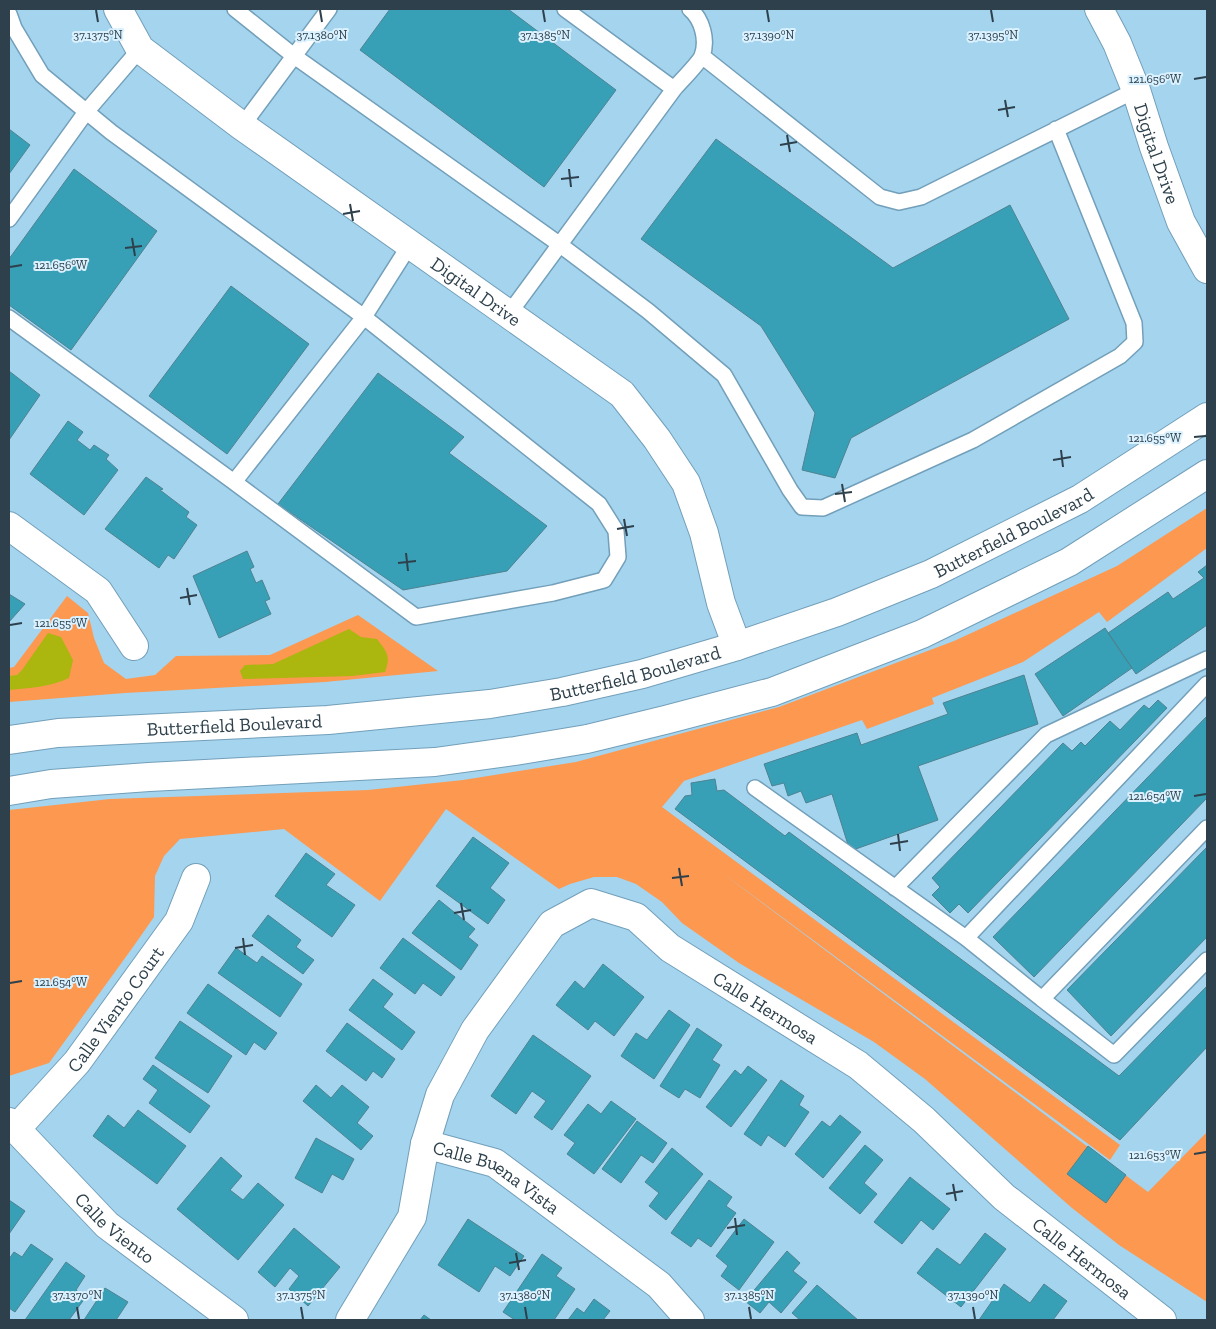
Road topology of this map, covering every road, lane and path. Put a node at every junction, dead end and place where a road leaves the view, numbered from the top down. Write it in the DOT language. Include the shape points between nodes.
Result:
graph roads {
  1 [pos="118,9"];
  2 [pos="235,9"];
  3 [pos="329,9"];
  4 [pos="565,9"];
  5 [pos="690,9"];
  6 [pos="1099,9"];
  7 [pos="9,14"];
  8 [pos="140,49"];
  9 [pos="294,56"];
  10 [pos="702,56"];
  11 [pos="674,89"];
  12 [pos="1136,90"];
  13 [pos="86,112"];
  14 [pos="242,126"];
  15 [pos="1056,129"];
  16 [pos="9,219"];
  17 [pos="559,244"];
  18 [pos="409,246"];
  19 [pos="1207,269"];
  20 [pos="508,315"];
  21 [pos="364,317"];
  22 [pos="9,318"];
  23 [pos="1207,417"];
  24 [pos="1207,474"];
  25 [pos="234,482"];
  26 [pos="9,526"];
  27 [pos="134,646"];
  28 [pos="737,646"];
  29 [pos="1207,659"];
  30 [pos="1207,684"];
  31 [pos="9,740"];
  32 [pos="755,788"];
  33 [pos="9,791"];
  34 [pos="1207,828"];
  35 [pos="196,878"];
  36 [pos="896,888"];
  37 [pos="966,938"];
  38 [pos="1207,960"];
  39 [pos="1042,999"];
  40 [pos="13,1125"];
  41 [pos="425,1144"];
  42 [pos="234,1320"];
  43 [pos="350,1320"];
  44 [pos="690,1320"];
  45 [pos="1162,1320"];
  1 -- 8 [label="street, Digital Drive"];
  2 -- 9 [label="lane"];
  3 -- 9 [label="lane"];
  4 -- 11 [label="lane"];
  5 -- 10 [label="lane" via="705,34"];
  6 -- 12 [label="street, Digital Drive"];
  7 -- 13 [label="lane" via="42,75"];
  8 -- 13 [label="lane"];
  8 -- 14 [label="street, Digital Drive"];
  9 -- 14 [label="lane"];
  9 -- 17 [label="lane"];
  10 -- 11 [label="lane"];
  10 -- 15 [label="lane" via="880,197 899,202 921,197"];
  11 -- 17 [label="lane"];
  12 -- 15 [label="lane"];
  12 -- 19 [label="street, Digital Drive" via="1181,222"];
  13 -- 16 [label="lane"];
  13 -- 21 [label="lane"];
  14 -- 18 [label="street, Digital Drive"];
  15 -- 17 [label="lane" via="1134,323 1135,342 1120,356 973,440 823,508 802,507 724,375 648,311"];
  17 -- 20 [label="lane"];
  18 -- 20 [label="street, Digital Drive"];
  18 -- 21 [label="lane"];
  20 -- 28 [label="street, Digital Drive" via="622,394 657,439 686,483 704,532"];
  21 -- 25 [label="lane"];
  21 -- 25 [label="lane" via="599,504 616,531 618,557 604,580 552,594 416,616"];
  22 -- 25 [label="lane"];
  23 -- 28 [label="street, Butterfield Boulevard" via="1080,499 931,574 838,612"];
  24 -- 33 [label="street" via="1069,562 922,634 772,692 674,718 587,739 435,762 149,777 51,784"];
  26 -- 27 [label="street" via="98,591"];
  28 -- 31 [label="street, Butterfield Boulevard" via="642,674 490,704 328,720 58,734"];
  29 -- 36 [label="lane" via="1046,735"];
  30 -- 37 [label="lane"];
  32 -- 36 [label="lane"];
  34 -- 39 [label="lane"];
  35 -- 40 [label="street, Calle Viento Court" via="179,921 76,1062"];
  36 -- 37 [label="lane"];
  37 -- 39 [label="lane"];
  38 -- 39 [label="lane" via="1114,1055"];
  40 -- 42 [label="street, Calle Viento" via="107,1225"];
  41 -- 43 [label="street, Calle Buena Vista" via="412,1217"];
  41 -- 44 [label="street, Calle Buena Vista" via="495,1163 659,1285"];
  41 -- 45 [label="street, Calle Hermosa" via="440,1095 475,1030 552,924 591,903 636,917 670,948 858,1065 924,1120 1004,1197"];
}
